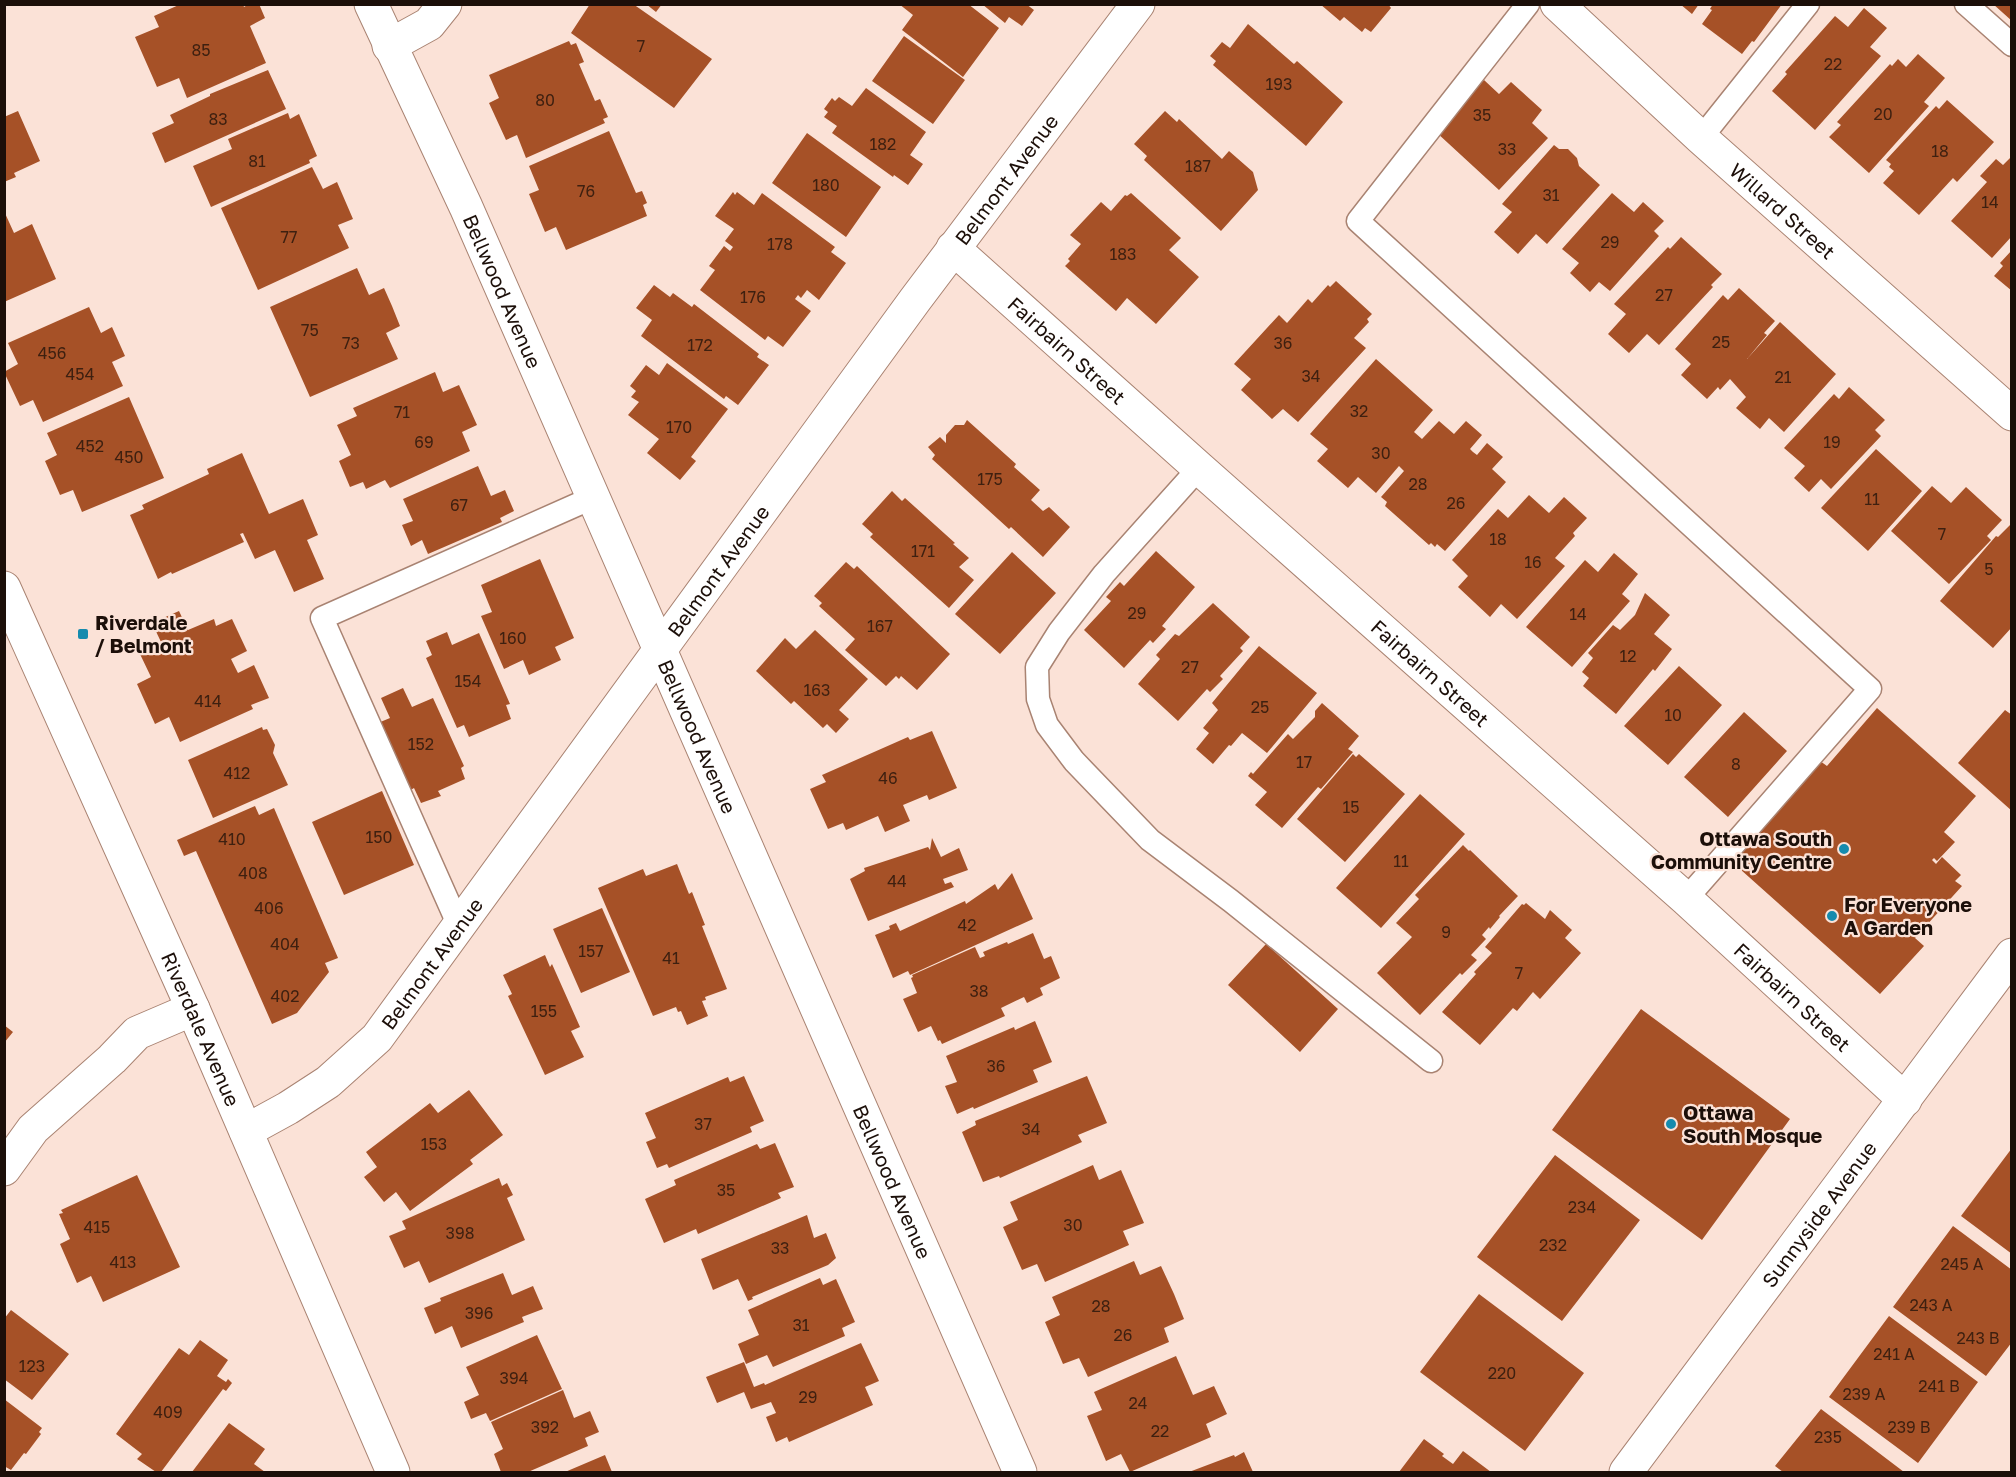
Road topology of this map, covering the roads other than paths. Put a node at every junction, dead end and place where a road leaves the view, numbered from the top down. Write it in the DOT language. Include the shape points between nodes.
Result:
graph roads {
  1 [pos="371,4"];
  2 [pos="445,4"];
  3 [pos="1138,4"];
  4 [pos="1528,4"];
  5 [pos="1557,4"];
  6 [pos="1808,4"];
  7 [pos="1966,4"];
  8 [pos="2012,45"];
  9 [pos="389,46"];
  10 [pos="1701,138"];
  11 [pos="953,248"];
  12 [pos="2012,414"];
  13 [pos="1199,468"];
  14 [pos="592,498"];
  15 [pos="4,588"];
  16 [pos="660,652"];
  17 [pos="1686,899"];
  18 [pos="459,926"];
  19 [pos="2012,955"];
  20 [pos="193,1009"];
  21 [pos="1431,1061"];
  22 [pos="1905,1100"];
  23 [pos="246,1131"];
  24 [pos="4,1169"];
  25 [pos="393,1473"];
  26 [pos="1020,1473"];
  27 [pos="1626,1473"];
  1 -- 9 [label="street, Bellwood Avenue"];
  2 -- 9 [label="street" via="429,24"];
  3 -- 11 [label="street, Belmont Avenue"];
  4 -- 17 [label="lane" via="1358,221 1870,690"];
  5 -- 10 [label="street, Willard Street"];
  6 -- 10 [label="lane"];
  7 -- 8 [label="lane"];
  9 -- 14 [label="street, Bellwood Avenue" via="466,207"];
  10 -- 12 [label="street, Willard Street"];
  11 -- 13 [label="street, Fairbairn Street"];
  11 -- 16 [label="street, Belmont Avenue"];
  13 -- 17 [label="street, Fairbairn Street"];
  13 -- 21 [label="lane" via="1104,574 1037,668 1038,699 1047,725 1074,761 1150,840"];
  14 -- 16 [label="street, Bellwood Avenue"];
  14 -- 18 [label="lane" via="322,618"];
  15 -- 20 [label="street, Riverdale Avenue"];
  16 -- 18 [label="street, Belmont Avenue"];
  16 -- 26 [label="street, Bellwood Avenue"];
  17 -- 22 [label="street, Fairbairn Street"];
  18 -- 23 [label="street, Belmont Avenue" via="377,1038 328,1082"];
  19 -- 22 [label="street, Sunnyside Avenue"];
  20 -- 23 [label="street, Riverdale Avenue"];
  20 -- 24 [label="street" via="137,1033 33,1129"];
  22 -- 27 [label="street, Sunnyside Avenue"];
  23 -- 25 [label="street, Riverdale Avenue"];
}
